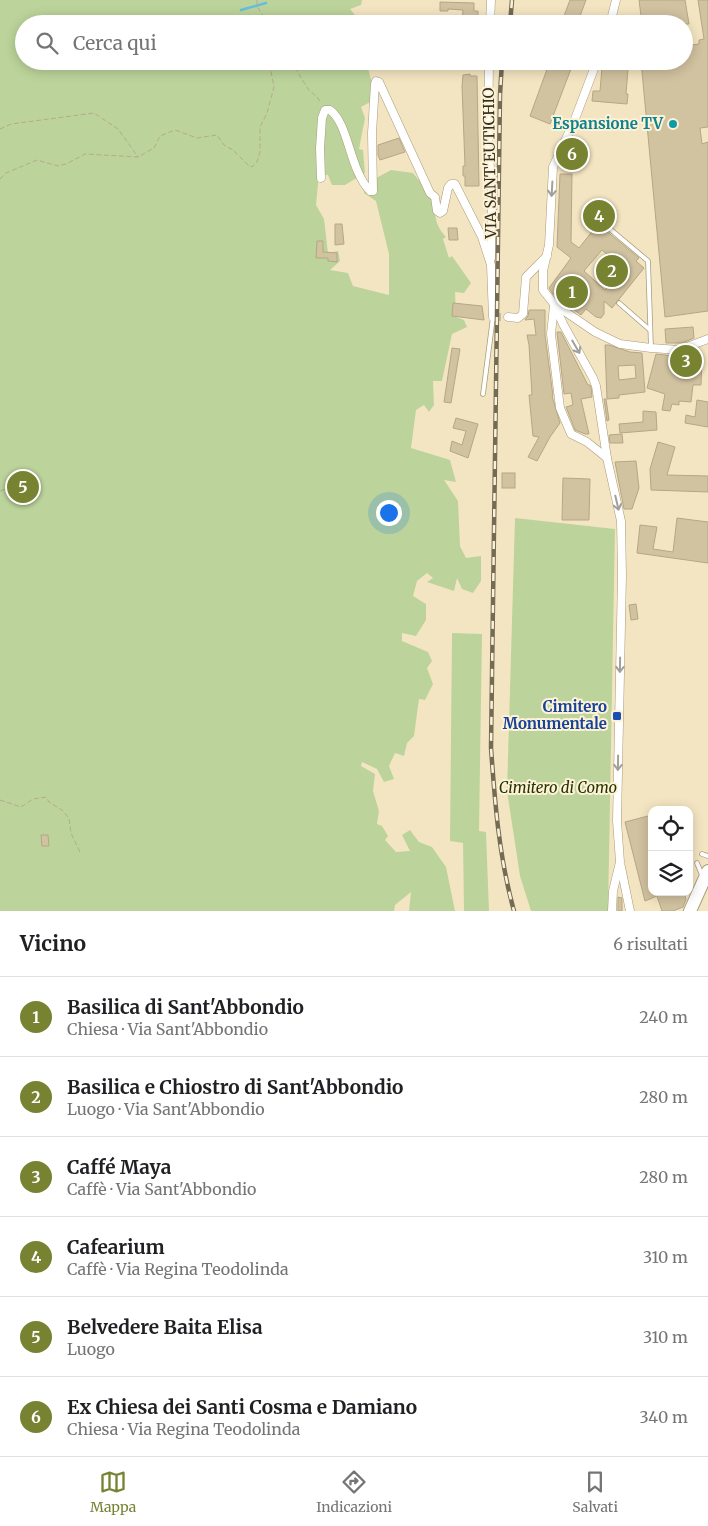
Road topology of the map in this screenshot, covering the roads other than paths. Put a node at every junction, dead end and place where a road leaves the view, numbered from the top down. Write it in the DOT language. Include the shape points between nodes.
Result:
graph roads {
  1 [pos="490,0"];
  2 [pos="616,0"];
  3 [pos="490,15"];
  4 [pos="612,15"];
  5 [pos="489,70"];
  6 [pos="594,70"];
  7 [pos="321,178"];
  8 [pos="604,224"];
  9 [pos="547,256"];
  10 [pos="491,265"];
  11 [pos="619,303"];
  12 [pos="554,304"];
  13 [pos="493,317"];
  14 [pos="512,317"];
  15 [pos="650,330"];
  16 [pos="708,339"];
  17 [pos="651,348"];
  18 [pos="483,394"];
  19 [pos="607,458"];
  20 [pos="702,854"];
  21 [pos="708,856"];
  22 [pos="620,862"];
  23 [pos="697,863"];
  24 [pos="707,881"];
  25 [pos="612,911"];
  26 [pos="630,911"];
  27 [pos="690,911"];
  28 [pos="699,911"];
  1 -- 3 [label="street"];
  2 -- 4 [label="street"];
  5 -- 10 [label="street, VIA SANT'EUTICHIO"];
  6 -- 9 [label="street, one-way" via="553,167"];
  7 -- 10 [label="street" via="322,118 325,110 330,110 341,122 362,183 373,192 373,119 375,84 379,82 430,193 435,197 437,211 444,211 448,188 455,184 482,237"];
  8 -- 15 [label="lane" via="648,261"];
  9 -- 12 [label="street" via="543,290"];
  9 -- 14 [label="street" via="526,277 523,314"];
  10 -- 13 [label="street"];
  11 -- 15 [label="lane"];
  12 -- 17 [label="street" via="595,332 620,344"];
  12 -- 19 [label="street, one-way" via="594,378"];
  12 -- 19 [label="street" via="551,334 560,408 571,434"];
  13 -- 18 [label="lane"];
  15 -- 17 [label="lane"];
  16 -- 17 [label="street" via="684,350"];
  19 -- 22 [label="street, one-way" via="621,521 617,821"];
  20 -- 21 [label="lane"];
  22 -- 25 [label="street"];
  22 -- 26 [label="street"];
  23 -- 24 [label="lane"];
  24 -- 27 [label="main road"];
  24 -- 28 [label="main road"];
}
